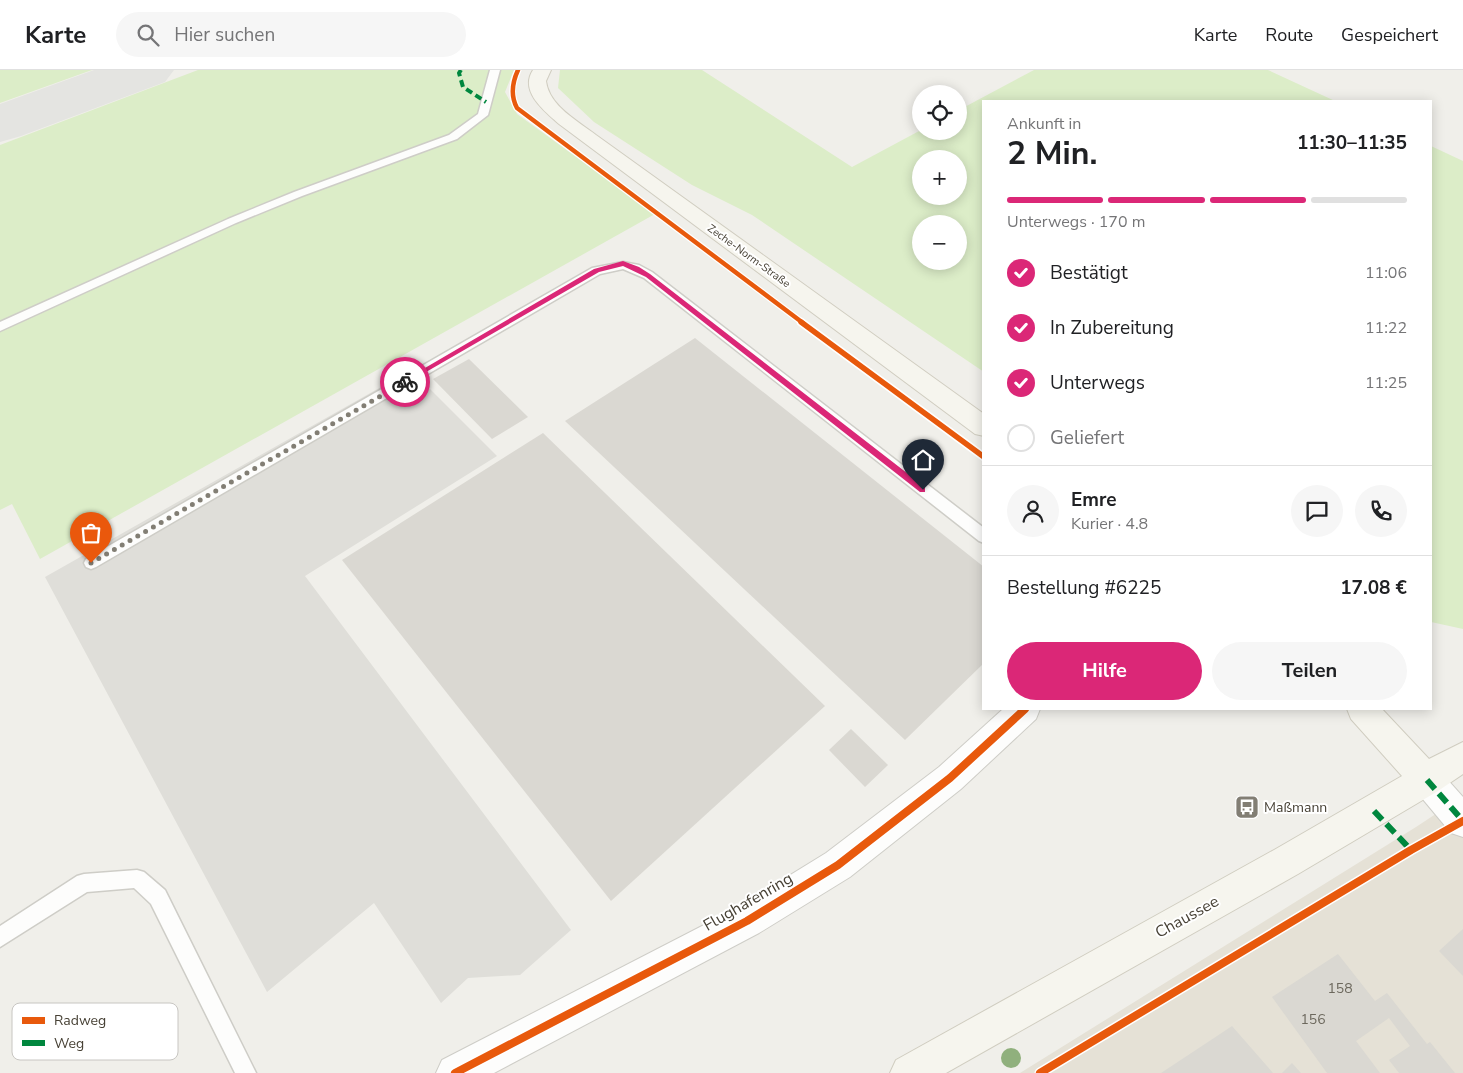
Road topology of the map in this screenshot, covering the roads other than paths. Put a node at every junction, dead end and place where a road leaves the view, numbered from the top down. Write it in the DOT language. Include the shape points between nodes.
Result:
graph roads {
  1 [pos="495,70"];
  2 [pos="542,70"];
  3 [pos="0,328"];
  4 [pos="982,426"];
  5 [pos="982,535"];
  6 [pos="91,563"];
  7 [pos="1024,710"];
  8 [pos="1363,710"];
  9 [pos="1463,758"];
  10 [pos="1428,780"];
  11 [pos="1463,821"];
  12 [pos="0,938"];
  13 [pos="246,1073"];
  14 [pos="455,1073"];
  15 [pos="909,1073"];
  1 -- 3 [label="lane" via="483,115 453,137 232,221"];
  2 -- 4 [label="main road, Zeche-Norm-Straße" via="537,80 538,92 546,104"];
  5 -- 6 [label="lane" via="648,275 623,264 596,271"];
  7 -- 14 [label="street, Flughafenring" via="950,778 838,865 747,921"];
  8 -- 10 [label="main road"];
  9 -- 10 [label="main road, Chaussee"];
  10 -- 11 [label="street"];
  10 -- 15 [label="main road, Chaussee"];
  12 -- 13 [label="lane" via="84,883 137,879 158,898"];
}
